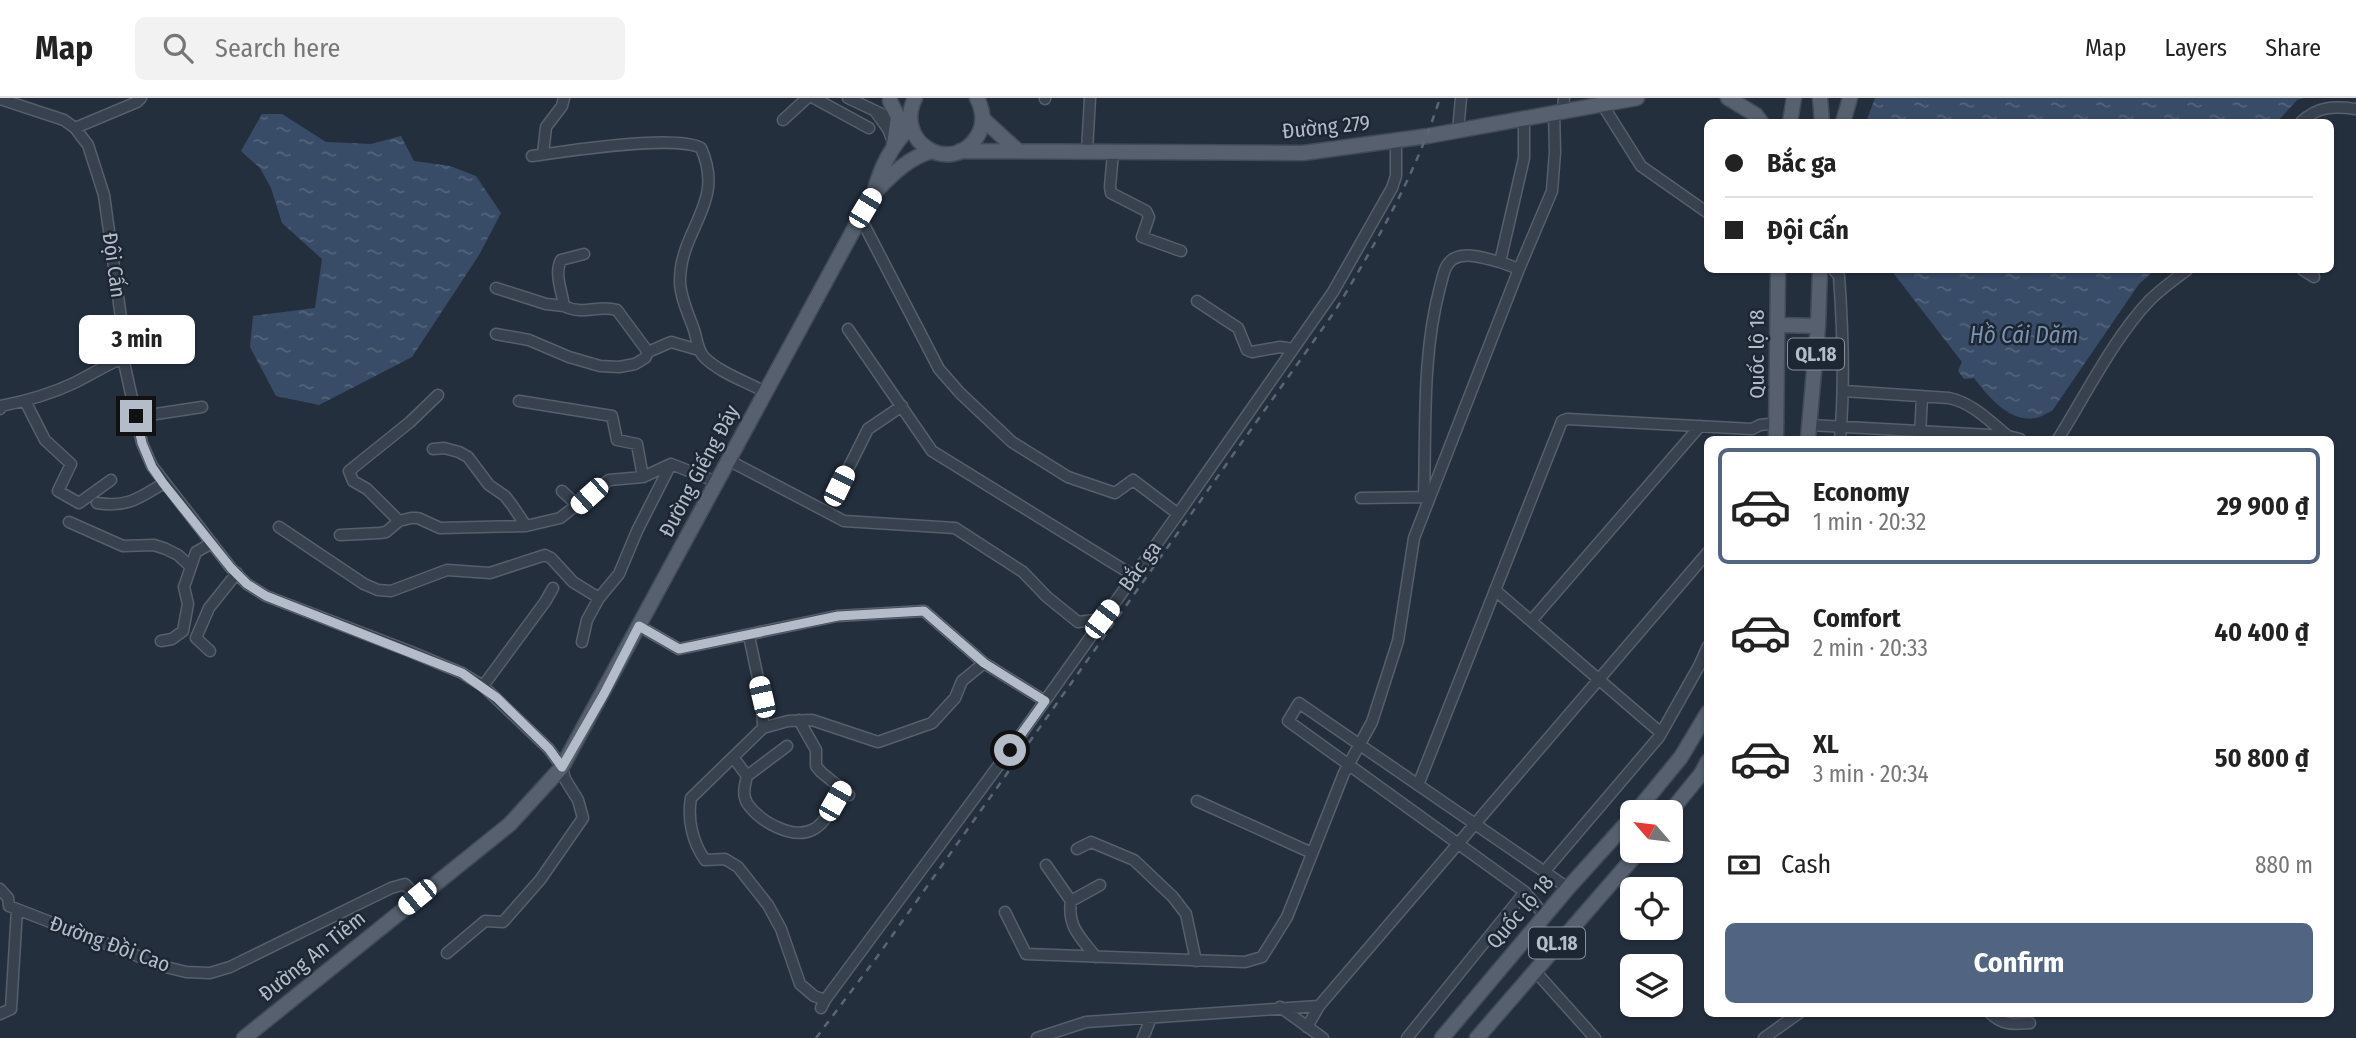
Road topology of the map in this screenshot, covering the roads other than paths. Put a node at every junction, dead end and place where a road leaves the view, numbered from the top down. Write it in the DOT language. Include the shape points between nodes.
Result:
graph roads {
  1 [pos="141,98"];
  2 [pos="564,98"];
  3 [pos="807,98"];
  4 [pos="814,98"];
  5 [pos="848,98"];
  6 [pos="915,98"];
  7 [pos="1090,98"];
  8 [pos="1461,98"];
  9 [pos="1637,98"];
  10 [pos="1728,98"];
  11 [pos="1794,98"];
  12 [pos="1820,98"];
  13 [pos="1850,98"];
  14 [pos="0,99"];
  15 [pos="888,99"];
  16 [pos="978,99"];
  17 [pos="1602,104"];
  18 [pos="1561,107"];
  19 [pos="2356,109"];
  20 [pos="875,111"];
  21 [pos="982,119"];
  22 [pos="1524,119"];
  23 [pos="1759,119"];
  24 [pos="1790,119"];
  25 [pos="1822,119"];
  26 [pos="1844,119"];
  27 [pos="2306,119"];
  28 [pos="783,120"];
  29 [pos="906,121"];
  30 [pos="75,128"];
  31 [pos="869,128"];
  32 [pos="1458,131"];
  33 [pos="1396,141"];
  34 [pos="894,144"];
  35 [pos="1017,150"];
  36 [pos="932,151"];
  37 [pos="960,151"];
  38 [pos="1087,151"];
  39 [pos="1113,153"];
  40 [pos="873,194"];
  41 [pos="1704,210"];
  42 [pos="860,217"];
  43 [pos="1181,251"];
  44 [pos="584,254"];
  45 [pos="1500,262"];
  46 [pos="1519,269"];
  47 [pos="1778,273"];
  48 [pos="1820,273"];
  49 [pos="1836,273"];
  50 [pos="2183,273"];
  51 [pos="2308,273"];
  52 [pos="2314,277"];
  53 [pos="496,288"];
  54 [pos="1197,301"];
  55 [pos="564,306"];
  56 [pos="1778,325"];
  57 [pos="1818,326"];
  58 [pos="848,329"];
  59 [pos="496,334"];
  60 [pos="1293,349"];
  61 [pos="699,350"];
  62 [pos="648,352"];
  63 [pos="123,358"];
  64 [pos="765,391"];
  65 [pos="1844,391"];
  66 [pos="438,395"];
  67 [pos="1922,396"];
  68 [pos="25,401"];
  69 [pos="519,401"];
  70 [pos="902,406"];
  71 [pos="0,407"];
  72 [pos="202,407"];
  73 [pos="136,416"];
  74 [pos="1777,423"];
  75 [pos="1700,426"];
  76 [pos="1809,432"];
  77 [pos="1752,434"];
  78 [pos="1841,434"];
  79 [pos="1776,436"];
  80 [pos="1920,436"];
  81 [pos="2008,436"];
  82 [pos="2060,436"];
  83 [pos="433,449"];
  84 [pos="728,460"];
  85 [pos="671,464"];
  86 [pos="643,477"];
  87 [pos="111,480"];
  88 [pos="717,482"];
  89 [pos="163,483"];
  90 [pos="839,486"];
  91 [pos="562,491"];
  92 [pos="1427,496"];
  93 [pos="1361,498"];
  94 [pos="97,503"];
  95 [pos="578,506"];
  96 [pos="1178,514"];
  97 [pos="399,521"];
  98 [pos="69,522"];
  99 [pos="526,526"];
  100 [pos="279,527"];
  101 [pos="340,535"];
  102 [pos="212,544"];
  103 [pos="1704,557"];
  104 [pos="191,567"];
  105 [pos="237,573"];
  106 [pos="1134,576"];
  107 [pos="553,588"];
  108 [pos="1495,590"];
  109 [pos="599,598"];
  110 [pos="1102,619"];
  111 [pos="1531,621"];
  112 [pos="639,626"];
  113 [pos="748,636"];
  114 [pos="161,641"];
  115 [pos="582,642"];
  116 [pos="210,651"];
  117 [pos="1704,655"];
  118 [pos="984,663"];
  119 [pos="1598,680"];
  120 [pos="483,686"];
  121 [pos="1045,701"];
  122 [pos="1704,719"];
  123 [pos="799,720"];
  124 [pos="763,728"];
  125 [pos="1661,733"];
  126 [pos="1360,744"];
  127 [pos="787,746"];
  128 [pos="733,757"];
  129 [pos="1349,764"];
  130 [pos="562,767"];
  131 [pos="1704,773"];
  132 [pos="747,776"];
  133 [pos="1418,785"];
  134 [pos="1646,800"];
  135 [pos="1681,800"];
  136 [pos="1197,801"];
  137 [pos="1476,825"];
  138 [pos="1620,829"];
  139 [pos="1459,844"];
  140 [pos="1077,849"];
  141 [pos="1312,853"];
  142 [pos="1629,863"];
  143 [pos="1046,864"];
  144 [pos="1544,872"];
  145 [pos="1100,885"];
  146 [pos="1567,888"];
  147 [pos="0,889"];
  148 [pos="1525,892"];
  149 [pos="417,897"];
  150 [pos="1071,901"];
  151 [pos="9,909"];
  152 [pos="1004,912"];
  153 [pos="1545,916"];
  154 [pos="1566,934"];
  155 [pos="447,954"];
  156 [pos="1096,957"];
  157 [pos="1196,961"];
  158 [pos="1534,970"];
  159 [pos="1319,1006"];
  160 [pos="1280,1007"];
  161 [pos="0,1014"];
  162 [pos="1793,1017"];
  163 [pos="1994,1017"];
  164 [pos="1151,1018"];
  165 [pos="2030,1023"];
  166 [pos="1307,1027"];
  167 [pos="1042,1037"];
  168 [pos="244,1038"];
  169 [pos="1143,1038"];
  170 [pos="1323,1038"];
  171 [pos="1407,1038"];
  172 [pos="1442,1038"];
  173 [pos="1477,1038"];
  174 [pos="1595,1038"];
  175 [pos="1764,1038"];
  1 -- 30 [label="street"];
  2 -- 61 [label="street" via="545,127 538,155 667,141 701,148 710,175 709,193 689,237 680,278"];
  3 -- 28 [label="street"];
  4 -- 31 [label="street"];
  5 -- 20 [label="street"];
  6 -- 29 [label="main road"];
  7 -- 38 [label="street"];
  8 -- 32 [label="street"];
  9 -- 17 [label="main road, Đường 279"];
  10 -- 23 [label="main road"];
  11 -- 24 [label="main road"];
  12 -- 25 [label="main road"];
  13 -- 26 [label="main road"];
  14 -- 30 [label="street" via="47,113"];
  15 -- 29 [label="main road"];
  16 -- 21 [label="main road"];
  17 -- 18 [label="main road, Đường 279"];
  17 -- 41 [label="street" via="1641,166"];
  18 -- 22 [label="main road, Đường 279"];
  18 -- 46 [label="street" via="1552,191"];
  19 -- 27 [label="street" via="2322,108"];
  20 -- 29 [label="street"];
  20 -- 34 [label="street"];
  21 -- 35 [label="main road"];
  21 -- 37 [label="main road" via="976,139"];
  22 -- 32 [label="main road, Đường 279"];
  22 -- 45 [label="street" via="1524,158"];
  29 -- 34 [label="main road, Đường Giếng Đáy"];
  29 -- 36 [label="main road" via="922,145"];
  30 -- 63 [label="street, Đội Cấn" via="88,145 104,195"];
  32 -- 33 [label="main road, Đường 279"];
  33 -- 39 [label="main road, Đường 279" via="1303,153"];
  33 -- 60 [label="street, Bắc ga" via="1392,188 1333,292"];
  34 -- 40 [label="main road, Đường Giếng Đáy"];
  35 -- 37 [label="main road, Đường 279"];
  35 -- 38 [label="main road, Đường 279"];
  36 -- 37 [label="main road, Đường 279"];
  36 -- 40 [label="main road, Đường Giếng Đáy" via="918,155"];
  38 -- 39 [label="main road, Đường 279"];
  39 -- 43 [label="street" via="1111,193 1146,211 1149,218 1142,237"];
  40 -- 42 [label="main road, Đường Giếng Đáy"];
  42 -- 64 [label="main road, Đường Giếng Đáy"];
  42 -- 96 [label="street" via="939,369 991,425 1068,477 1115,493 1133,480"];
  44 -- 55 [label="street" via="558,263"];
  45 -- 46 [label="street"];
  45 -- 92 [label="street" via="1455,257 1446,265 1427,356"];
  46 -- 92 [label="street"];
  47 -- 56 [label="main road, Quốc lộ 18 / QL.18"];
  48 -- 57 [label="main road, QL.18"];
  49 -- 65 [label="street"];
  50 -- 82 [label="street" via="2137,315"];
  51 -- 52 [label="street"];
  53 -- 55 [label="street"];
  54 -- 60 [label="street" via="1238,328 1250,352 1280,346"];
  55 -- 62 [label="street" via="575,311 617,310"];
  56 -- 57 [label="main road"];
  56 -- 74 [label="main road, Quốc lộ 18 / QL.18"];
  57 -- 76 [label="main road, QL.18"];
  58 -- 70 [label="street"];
  59 -- 62 [label="street" via="529,340 600,366 635,364"];
  60 -- 96 [label="street, Bắc ga"];
  61 -- 62 [label="street" via="671,342"];
  61 -- 64 [label="street" via="719,368"];
  63 -- 68 [label="street" via="75,383"];
  63 -- 73 [label="street, Đội Cấn"];
  64 -- 84 [label="main road, Đường Giếng Đáy"];
  65 -- 67 [label="street"];
  65 -- 78 [label="street"];
  66 -- 97 [label="street" via="349,471 353,481"];
  67 -- 80 [label="street"];
  67 -- 81 [label="street" via="1960,400"];
  68 -- 71 [label="street"];
  68 -- 87 [label="street" via="45,440 71,464 58,491 79,503"];
  69 -- 86 [label="street" via="612,415 617,440 638,444"];
  70 -- 90 [label="street" via="868,429"];
  70 -- 106 [label="street" via="932,451"];
  72 -- 73 [label="street"];
  73 -- 89 [label="street, Đội Cấn" via="142,443"];
  74 -- 77 [label="street" via="1760,425"];
  74 -- 79 [label="main road, Quốc lộ 18 / QL.18"];
  75 -- 77 [label="street"];
  75 -- 108 [label="street" via="1562,421"];
  75 -- 111 [label="street"];
  76 -- 78 [label="street"];
  78 -- 80 [label="street"];
  80 -- 81 [label="street"];
  83 -- 99 [label="street" via="444,447 468,457"];
  84 -- 88 [label="main road, Đường Giếng Đáy"];
  84 -- 110 [label="street" via="844,521 956,528 1023,572 1078,622"];
  85 -- 86 [label="street"];
  85 -- 88 [label="street"];
  85 -- 109 [label="street" via="619,574"];
  86 -- 95 [label="street" via="609,480"];
  88 -- 112 [label="main road, Đường Giếng Đáy"];
  89 -- 94 [label="street" via="134,501"];
  89 -- 102 [label="street, Đội Cấn"];
  91 -- 95 [label="street"];
  92 -- 93 [label="street"];
  92 -- 126 [label="street" via="1414,538 1398,641 1372,722"];
  95 -- 99 [label="street" via="560,518"];
  96 -- 106 [label="street, Bắc ga"];
  97 -- 99 [label="street" via="418,518 440,528"];
  97 -- 101 [label="street" via="380,533"];
  98 -- 104 [label="street" via="123,546 154,545 178,555"];
  100 -- 109 [label="street" via="378,590 391,591 447,570 490,573 545,555 573,582"];
  102 -- 104 [label="street" via="196,552"];
  102 -- 105 [label="street, Đội Cấn"];
  103 -- 119 [label="street"];
  104 -- 114 [label="street" via="184,587 188,604 183,631"];
  105 -- 116 [label="street" via="209,608 196,638"];
  105 -- 120 [label="street, Đội Cấn" via="266,596 409,651"];
  106 -- 110 [label="street, Bắc ga"];
  107 -- 120 [label="street"];
  108 -- 111 [label="street"];
  108 -- 133 [label="street"];
  109 -- 115 [label="street"];
  110 -- 121 [label="street, Bắc ga"];
  111 -- 119 [label="street"];
  112 -- 113 [label="street" via="679,649"];
  112 -- 130 [label="main road, Đường Giếng Đáy"];
  113 -- 118 [label="street" via="838,616 924,611"];
  113 -- 124 [label="street" via="762,697"];
  117 -- 125 [label="street"];
  118 -- 121 [label="street"];
  118 -- 123 [label="street" via="962,681 956,698 932,723 878,742"];
  119 -- 125 [label="street"];
  119 -- 137 [label="street"];
  120 -- 130 [label="street, Đội Cấn"];
  121 -- 128 [label="street, Bắc ga" via="823,1004 800,984 781,929 738,867 725,859 705,860 696,847 691,799"];
  122 -- 134 [label="main road, Quốc lộ 18 / QL.18" via="1681,757"];
  123 -- 124 [label="street"];
  123 -- 132 [label="street" via="816,750 816,765 846,792 815,829 799,833 769,824 747,802"];
  124 -- 128 [label="street"];
  125 -- 144 [label="street"];
  126 -- 129 [label="street"];
  126 -- 129 [label="street" via="1299,703 1288,721"];
  126 -- 133 [label="street"];
  127 -- 132 [label="street"];
  128 -- 132 [label="street"];
  129 -- 139 [label="street"];
  129 -- 141 [label="street"];
  130 -- 149 [label="main road, Đường An Tiêm" via="510,824"];
  130 -- 155 [label="street, Đội Cấn" via="583,818 540,880 503,922 485,920"];
  131 -- 135 [label="main road"];
  133 -- 137 [label="street"];
  136 -- 141 [label="street"];
  137 -- 139 [label="street"];
  137 -- 144 [label="street"];
  138 -- 146 [label="main road, Quốc lộ 18 / QL.18"];
  139 -- 148 [label="street"];
  139 -- 159 [label="street"];
  140 -- 157 [label="street" via="1091,842 1134,860 1185,914"];
  141 -- 157 [label="street" via="1287,917 1262,957 1245,962"];
  142 -- 154 [label="main road, QL.18"];
  143 -- 150 [label="street"];
  144 -- 146 [label="street"];
  145 -- 150 [label="street"];
  146 -- 153 [label="main road, Quốc lộ 18 / QL.18"];
  147 -- 151 [label="street" via="8,898"];
  148 -- 153 [label="street"];
  148 -- 171 [label="street"];
  149 -- 151 [label="street, Đường Đồi Cao" via="405,884 391,888 259,954 210,973 166,967"];
  149 -- 168 [label="main road, Đường An Tiêm"];
  150 -- 156 [label="street" via="1070,920"];
  151 -- 161 [label="street" via="11,1009"];
  152 -- 156 [label="street" via="1026,954"];
  153 -- 154 [label="main road"];
  153 -- 172 [label="main road, Quốc lộ 18 / QL.18"];
  154 -- 158 [label="main road, QL.18"];
  156 -- 157 [label="street"];
  158 -- 173 [label="main road, QL.18"];
  158 -- 174 [label="street"];
  159 -- 160 [label="street"];
  159 -- 166 [label="street"];
  160 -- 164 [label="street"];
  160 -- 166 [label="street"];
  162 -- 175 [label="street"];
  163 -- 165 [label="street" via="2008,1025"];
  164 -- 167 [label="street" via="1086,1022"];
  164 -- 169 [label="street"];
  166 -- 170 [label="street"];
}
